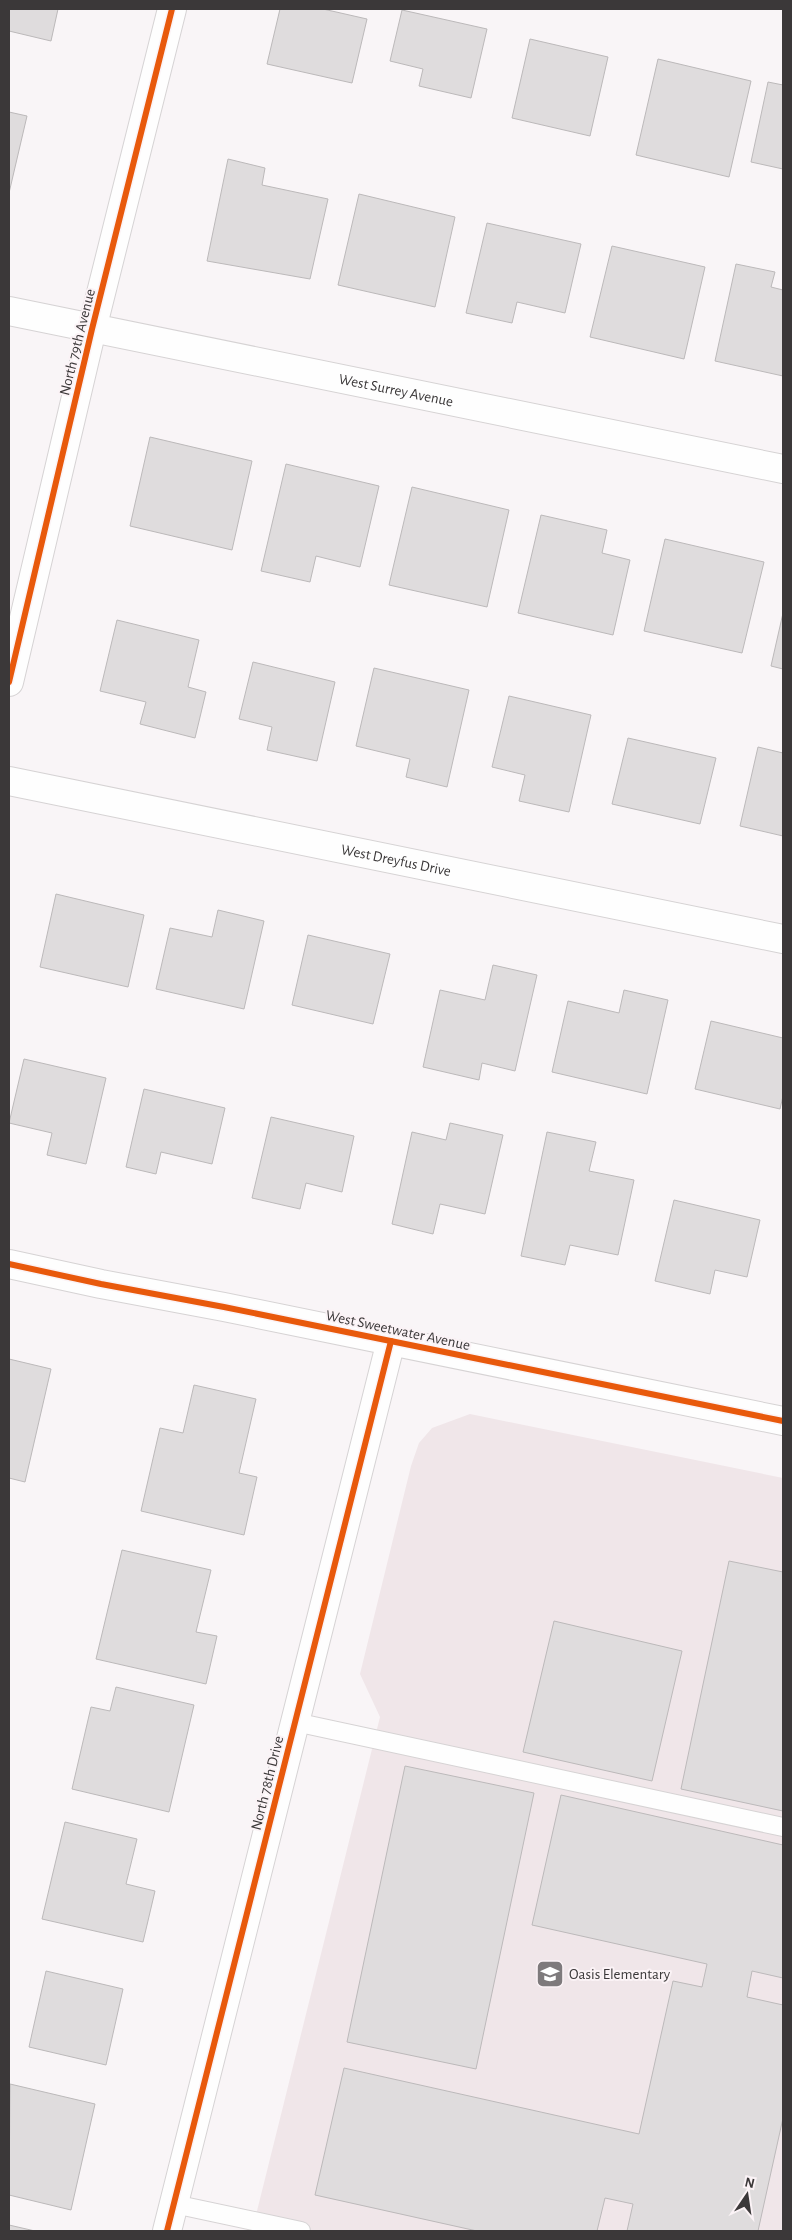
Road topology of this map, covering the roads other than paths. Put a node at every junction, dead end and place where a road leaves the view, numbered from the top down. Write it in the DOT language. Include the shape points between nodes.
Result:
graph roads {
  1 [pos="172,9"];
  2 [pos="9,311"];
  3 [pos="92,329"];
  4 [pos="783,469"];
  5 [pos="9,682"];
  6 [pos="9,781"];
  7 [pos="783,939"];
  8 [pos="9,1264"];
  9 [pos="390,1342"];
  10 [pos="783,1421"];
  11 [pos="295,1722"];
  12 [pos="783,1827"];
  13 [pos="174,2204"];
  14 [pos="168,2231"];
  15 [pos="301,2231"];
  1 -- 3 [label="street, North 79th Avenue"];
  2 -- 3 [label="street, West Surrey Avenue"];
  3 -- 4 [label="street, West Surrey Avenue"];
  3 -- 5 [label="street, North 79th Avenue"];
  6 -- 7 [label="street, West Dreyfus Drive"];
  8 -- 9 [label="street, West Sweetwater Avenue"];
  9 -- 10 [label="street, West Sweetwater Avenue"];
  9 -- 11 [label="street, North 78th Drive"];
  11 -- 12 [label="lane"];
  11 -- 13 [label="street, North 78th Drive"];
  13 -- 14 [label="street, North 78th Drive"];
  13 -- 15 [label="lane"];
}
